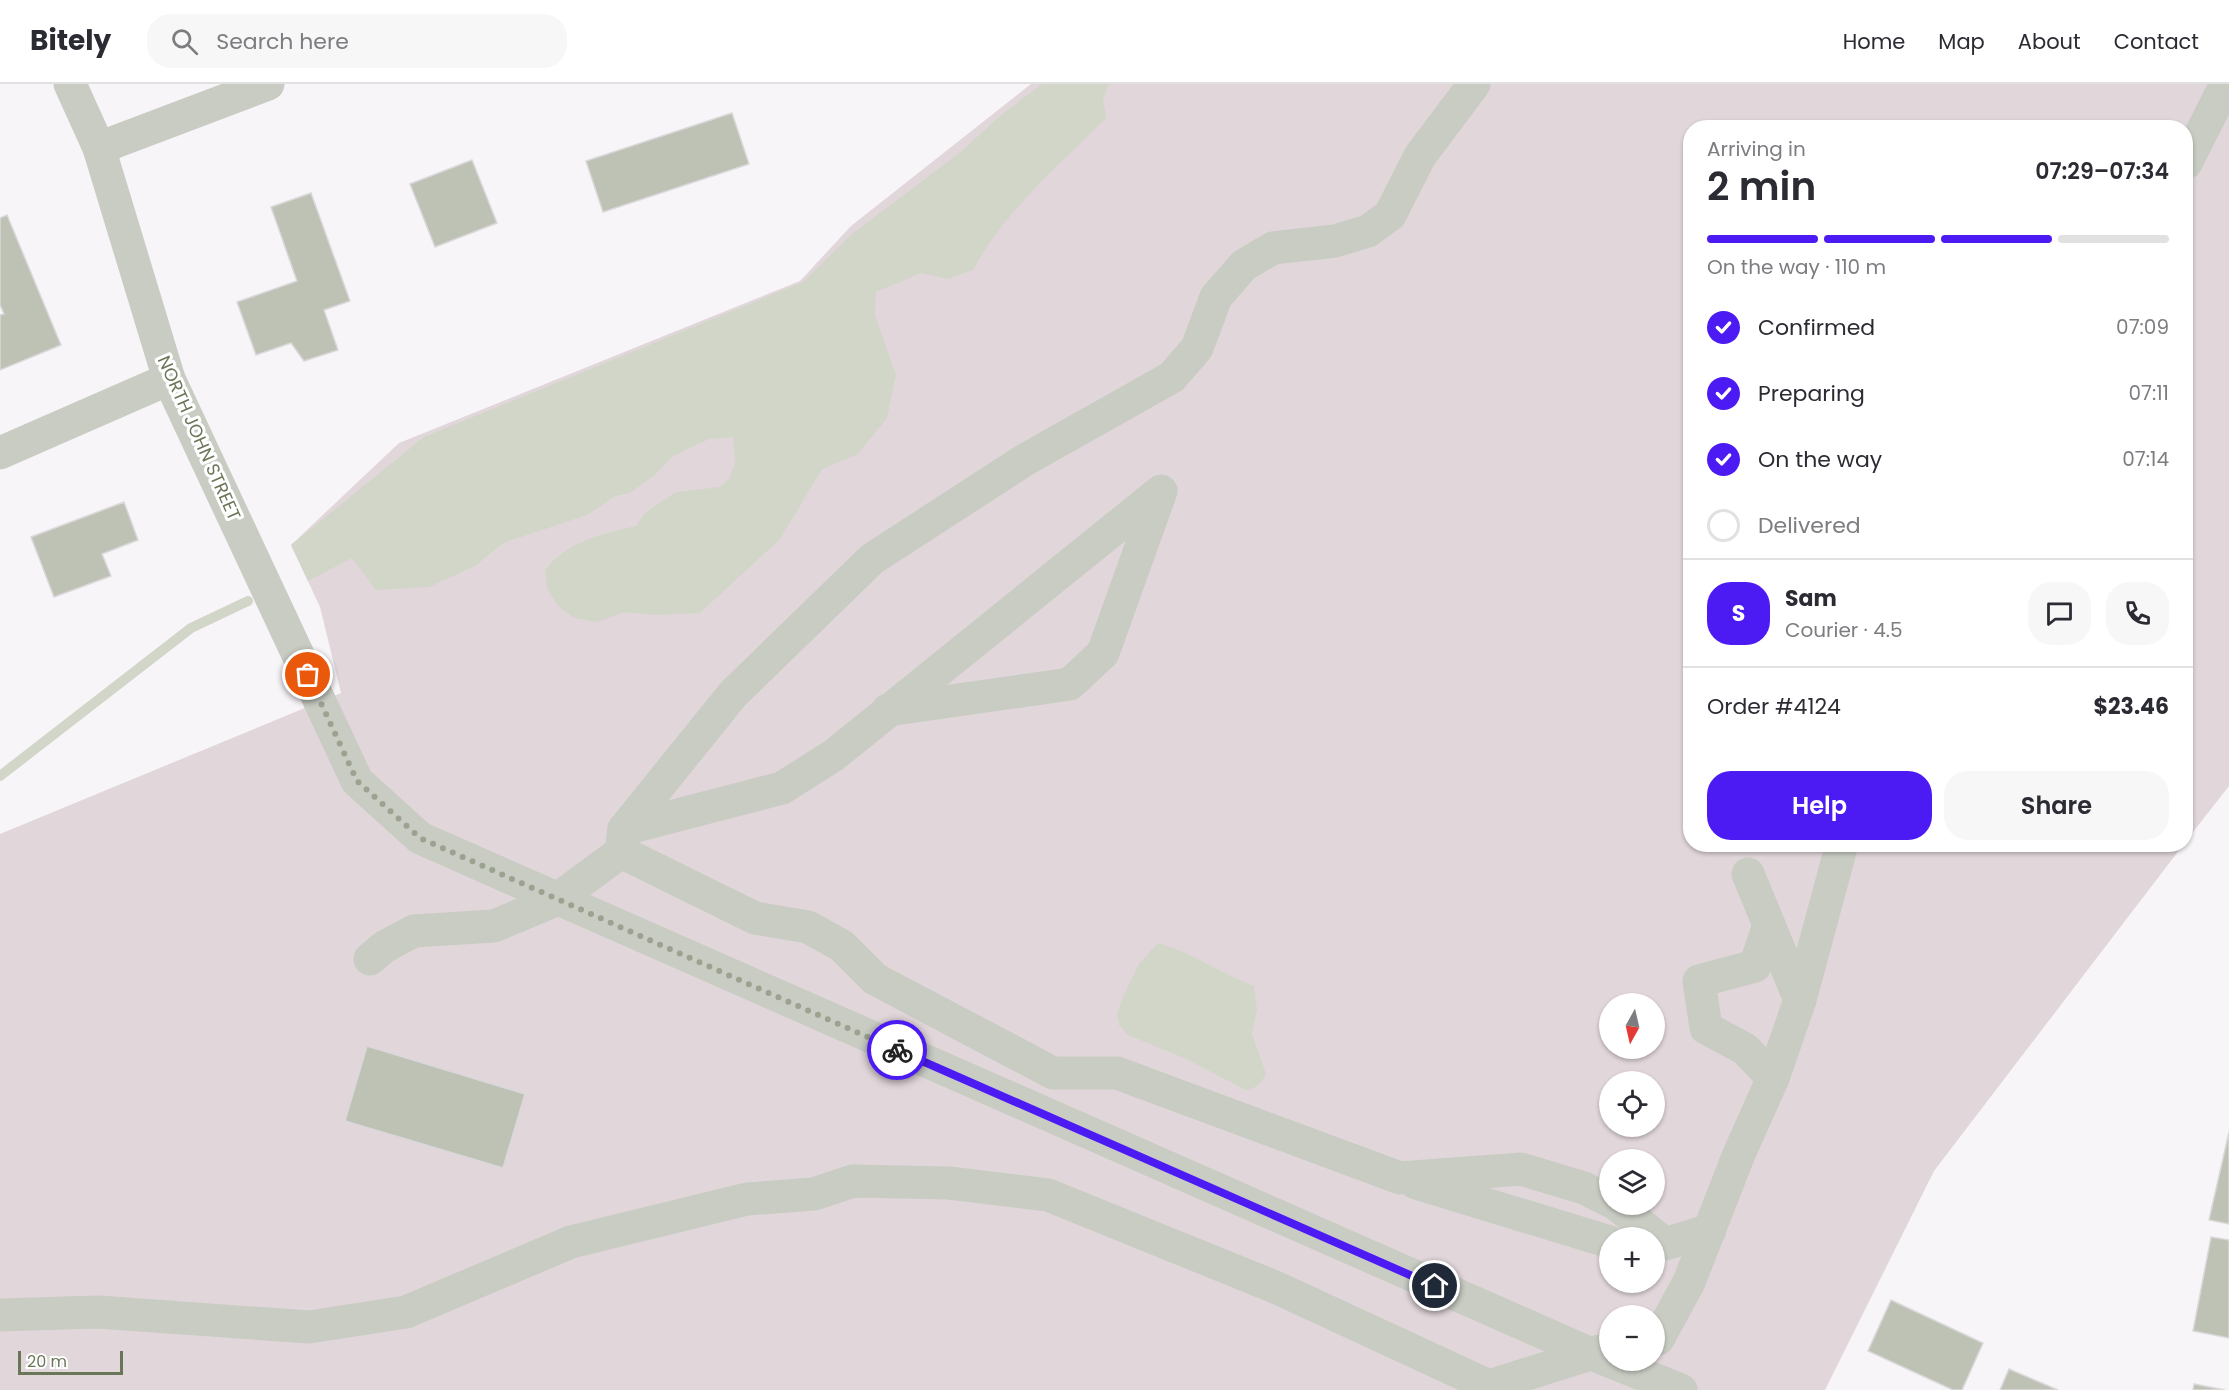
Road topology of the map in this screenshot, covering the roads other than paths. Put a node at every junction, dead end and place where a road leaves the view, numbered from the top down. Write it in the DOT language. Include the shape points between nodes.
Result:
graph roads {
  1 [pos="70,84"];
  2 [pos="268,84"];
  3 [pos="1474,84"];
  4 [pos="2226,84"];
  5 [pos="99,148"];
  6 [pos="2193,149"];
  7 [pos="170,379"];
  8 [pos="0,453"];
  9 [pos="888,710"];
  10 [pos="623,841"];
  11 [pos="1840,852"];
  12 [pos="1748,874"];
  13 [pos="556,900"];
  14 [pos="1769,925"];
  15 [pos="370,959"];
  16 [pos="1800,1000"];
  17 [pos="1773,1078"];
  18 [pos="1400,1178"];
  19 [pos="1599,1196"];
  20 [pos="1628,1215"];
  21 [pos="1641,1227"];
  22 [pos="1710,1230"];
  23 [pos="1599,1239"];
  24 [pos="1665,1244"];
  25 [pos="0,1315"];
  26 [pos="1665,1327"];
  27 [pos="1599,1351"];
  28 [pos="1641,1371"];
  29 [pos="1681,1390"];
  1 -- 5 [label="street, NORTH JOHN STREET"];
  2 -- 5 [label="street"];
  3 -- 10 [label="street" via="1420,156 1390,215 1368,231 1335,241 1273,248 1244,265 1216,297 1197,348 1172,377 1023,461 872,559 733,694"];
  4 -- 6 [label="street"];
  5 -- 7 [label="street, NORTH JOHN STREET"];
  7 -- 8 [label="street"];
  7 -- 13 [label="street, NORTH JOHN STREET" via="357,781 420,838"];
  9 -- 9 [label="street" via="906,696 1161,491 1103,653 1070,684"];
  9 -- 10 [label="street" via="834,755 782,788"];
  10 -- 13 [label="street"];
  10 -- 18 [label="street" via="755,918 808,927 842,946 875,979 1053,1073 1117,1073"];
  11 -- 16 [label="street"];
  12 -- 14 [label="street"];
  13 -- 15 [label="street" via="494,926 414,931"];
  13 -- 27 [label="street"];
  14 -- 16 [label="street"];
  14 -- 17 [label="street" via="1755,966 1699,981 1706,1028 1745,1049"];
  16 -- 17 [label="street"];
  17 -- 22 [label="street"];
  18 -- 19 [label="street" via="1521,1169"];
  18 -- 23 [label="street"];
  20 -- 21 [label="street"];
  22 -- 24 [label="street"];
  22 -- 26 [label="street"];
  25 -- 27 [label="street" via="98,1312 309,1327 406,1312 571,1242 747,1199 814,1194 853,1181 949,1183 1048,1195 1275,1287 1489,1386"];
  28 -- 29 [label="street"];
}
